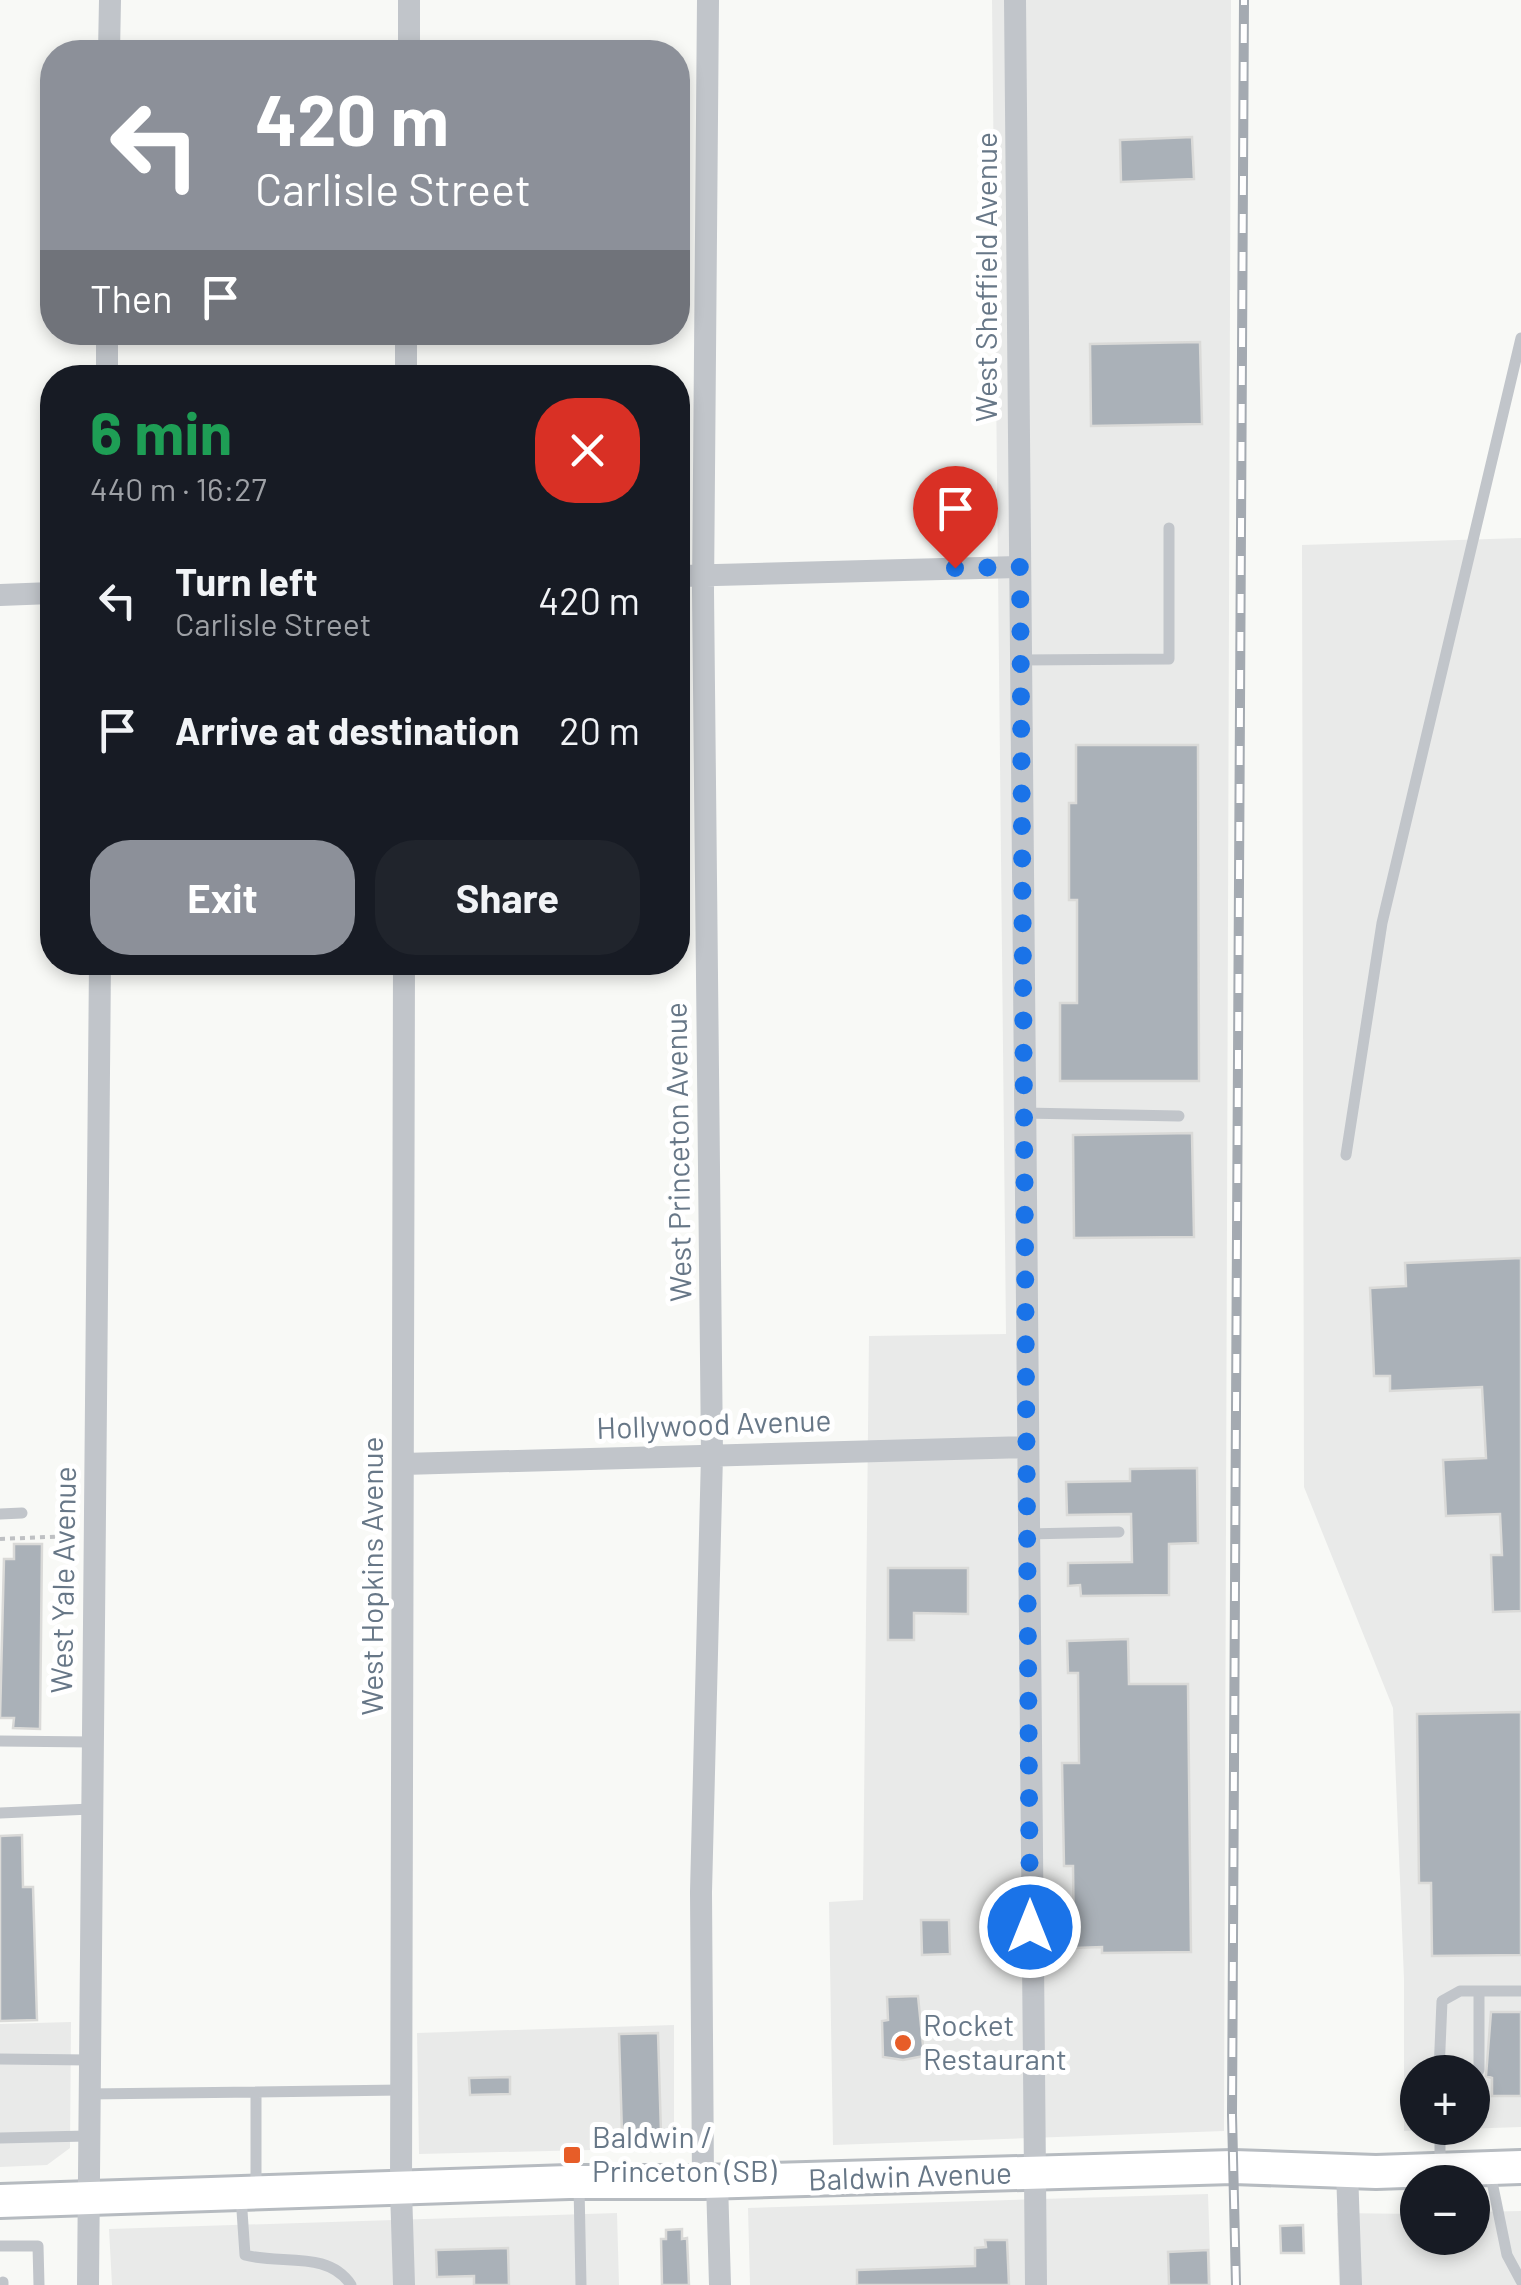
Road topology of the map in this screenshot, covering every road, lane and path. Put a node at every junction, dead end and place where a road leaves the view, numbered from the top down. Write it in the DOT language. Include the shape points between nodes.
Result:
graph roads {
  1 [pos="110,0"];
  2 [pos="409,0"];
  3 [pos="708,0"];
  4 [pos="1015,0"];
  5 [pos="110,40"];
  6 [pos="409,40"];
  7 [pos="1521,338"];
  8 [pos="1169,528"];
  9 [pos="1020,567"];
  10 [pos="704,575"];
  11 [pos="690,576"];
  12 [pos="40,593"];
  13 [pos="0,595"];
  14 [pos="1020,660"];
  15 [pos="100,975"];
  16 [pos="404,975"];
  17 [pos="1024,1113"];
  18 [pos="1179,1116"];
  19 [pos="1346,1155"];
  20 [pos="1027,1446"];
  21 [pos="712,1455"];
  22 [pos="403,1464"];
  23 [pos="0,1514"];
  24 [pos="22,1514"];
  25 [pos="1119,1532"];
  26 [pos="1028,1534"];
  27 [pos="71,1536"];
  28 [pos="0,1540"];
  29 [pos="0,1741"];
  30 [pos="92,1742"];
  31 [pos="91,1809"];
  32 [pos="0,1812"];
  33 [pos="1521,1990"];
  34 [pos="1479,1991"];
  35 [pos="1440,2055"];
  36 [pos="1478,2055"];
  37 [pos="0,2060"];
  38 [pos="88,2060"];
  39 [pos="402,2090"];
  40 [pos="256,2092"];
  41 [pos="88,2094"];
  42 [pos="88,2136"];
  43 [pos="0,2138"];
  44 [pos="1505,2168"];
  45 [pos="1400,2170"];
  46 [pos="1348,2171"];
  47 [pos="1032,2174"];
  48 [pos="579,2182"];
  49 [pos="710,2182"];
  50 [pos="401,2190"];
  51 [pos="248,2194"];
  52 [pos="87,2199"];
  53 [pos="0,2201"];
  54 [pos="1,2250"];
  55 [pos="1521,2282"];
  56 [pos="38,2285"];
  57 [pos="88,2285"];
  58 [pos="351,2285"];
  59 [pos="404,2285"];
  60 [pos="581,2285"];
  61 [pos="720,2285"];
  62 [pos="1036,2285"];
  63 [pos="1352,2285"];
  1 -- 5 [label="street"];
  2 -- 6 [label="street"];
  3 -- 10 [label="street, West Princeton Avenue"];
  4 -- 9 [label="street, West Sheffield Avenue"];
  7 -- 19 [label="lane" via="1382,923"];
  8 -- 14 [label="lane" via="1170,659"];
  9 -- 10 [label="street"];
  9 -- 14 [label="street, West Sheffield Avenue"];
  10 -- 11 [label="street"];
  10 -- 21 [label="street, West Princeton Avenue"];
  12 -- 13 [label="street"];
  14 -- 17 [label="street, West Sheffield Avenue"];
  15 -- 30 [label="street, West Yale Avenue"];
  16 -- 22 [label="street, West Hopkins Avenue"];
  17 -- 18 [label="lane"];
  17 -- 20 [label="street, West Sheffield Avenue"];
  20 -- 21 [label="street, Hollywood Avenue"];
  20 -- 26 [label="street, West Sheffield Avenue"];
  21 -- 22 [label="street, Hollywood Avenue"];
  21 -- 49 [label="street, West Princeton Avenue" via="701,1892"];
  22 -- 39 [label="street, West Hopkins Avenue"];
  23 -- 24 [label="lane"];
  25 -- 26 [label="lane"];
  26 -- 47 [label="street, West Sheffield Avenue"];
  27 -- 28 [label="path"];
  29 -- 30 [label="lane"];
  30 -- 31 [label="street, West Yale Avenue"];
  31 -- 32 [label="lane"];
  31 -- 38 [label="street, West Yale Avenue"];
  33 -- 34 [label="lane"];
  34 -- 35 [label="lane" via="1442,2000"];
  34 -- 36 [label="lane"];
  37 -- 38 [label="lane"];
  38 -- 41 [label="street, West Yale Avenue"];
  39 -- 40 [label="lane"];
  39 -- 50 [label="street, West Hopkins Avenue"];
  40 -- 41 [label="lane"];
  40 -- 51 [label="lane"];
  41 -- 42 [label="street, West Yale Avenue"];
  42 -- 43 [label="lane"];
  42 -- 52 [label="street, West Yale Avenue"];
  44 -- 55 [label="lane" via="1507,2255"];
  45 -- 46 [label="main road, Baldwin Avenue"];
  46 -- 47 [label="main road, Baldwin Avenue"];
  46 -- 63 [label="street"];
  47 -- 49 [label="main road, Baldwin Avenue"];
  47 -- 62 [label="street, West Sheffield Avenue"];
  48 -- 49 [label="main road, Baldwin Avenue"];
  48 -- 50 [label="main road, Baldwin Avenue"];
  48 -- 60 [label="lane"];
  49 -- 61 [label="street, West Princeton Avenue"];
  50 -- 51 [label="main road, Baldwin Avenue"];
  50 -- 59 [label="street, West Hopkins Avenue"];
  51 -- 52 [label="main road, Baldwin Avenue"];
  51 -- 58 [label="lane" via="245,2255 325,2264"];
  52 -- 53 [label="main road, Baldwin Avenue"];
  52 -- 57 [label="street, West Yale Avenue"];
  54 -- 56 [label="lane" via="38,2246"];
}
